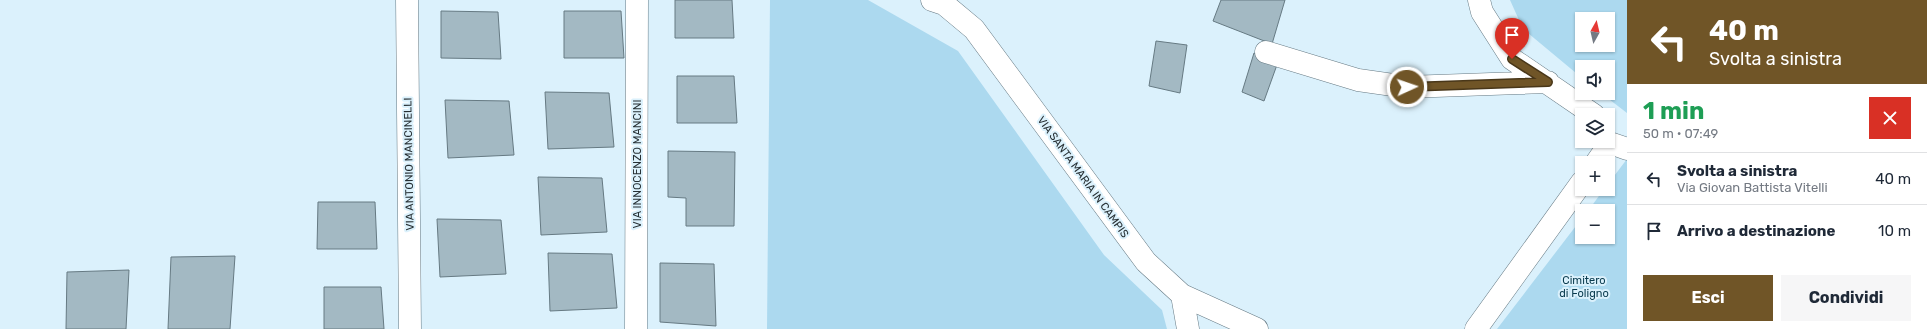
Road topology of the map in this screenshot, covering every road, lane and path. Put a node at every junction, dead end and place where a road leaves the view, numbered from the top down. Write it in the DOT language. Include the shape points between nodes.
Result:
graph roads {
  1 [pos="407,0"];
  2 [pos="637,0"];
  3 [pos="932,0"];
  4 [pos="1479,0"];
  5 [pos="1266,52"];
  6 [pos="1548,82"];
  7 [pos="1584,108"];
  8 [pos="1611,148"];
  9 [pos="1603,156"];
  10 [pos="1575,192"];
  11 [pos="1182,295"];
  12 [pos="1217,321"];
  13 [pos="410,329"];
  14 [pos="636,329"];
  15 [pos="1188,329"];
  16 [pos="1256,329"];
  17 [pos="1476,329"];
  1 -- 13 [label="street, VIA ANTONIO MANCINELLI"];
  2 -- 14 [label="street, VIA INNOCENZO MANCINI"];
  3 -- 11 [label="street, VIA SANTA MARIA IN CAMPIS" via="944,4 974,29 1146,262"];
  4 -- 6 [label="street" via="1482,12 1512,59"];
  5 -- 6 [label="street" via="1358,80 1407,87"];
  6 -- 7 [label="street"];
  8 -- 9 [label="street"];
  10 -- 17 [label="street"];
  11 -- 12 [label="street, VIA SANTA MARIA IN CAMPIS"];
  11 -- 15 [label="street"];
  12 -- 16 [label="street, VIA SANTA MARIA IN CAMPIS"];
}
